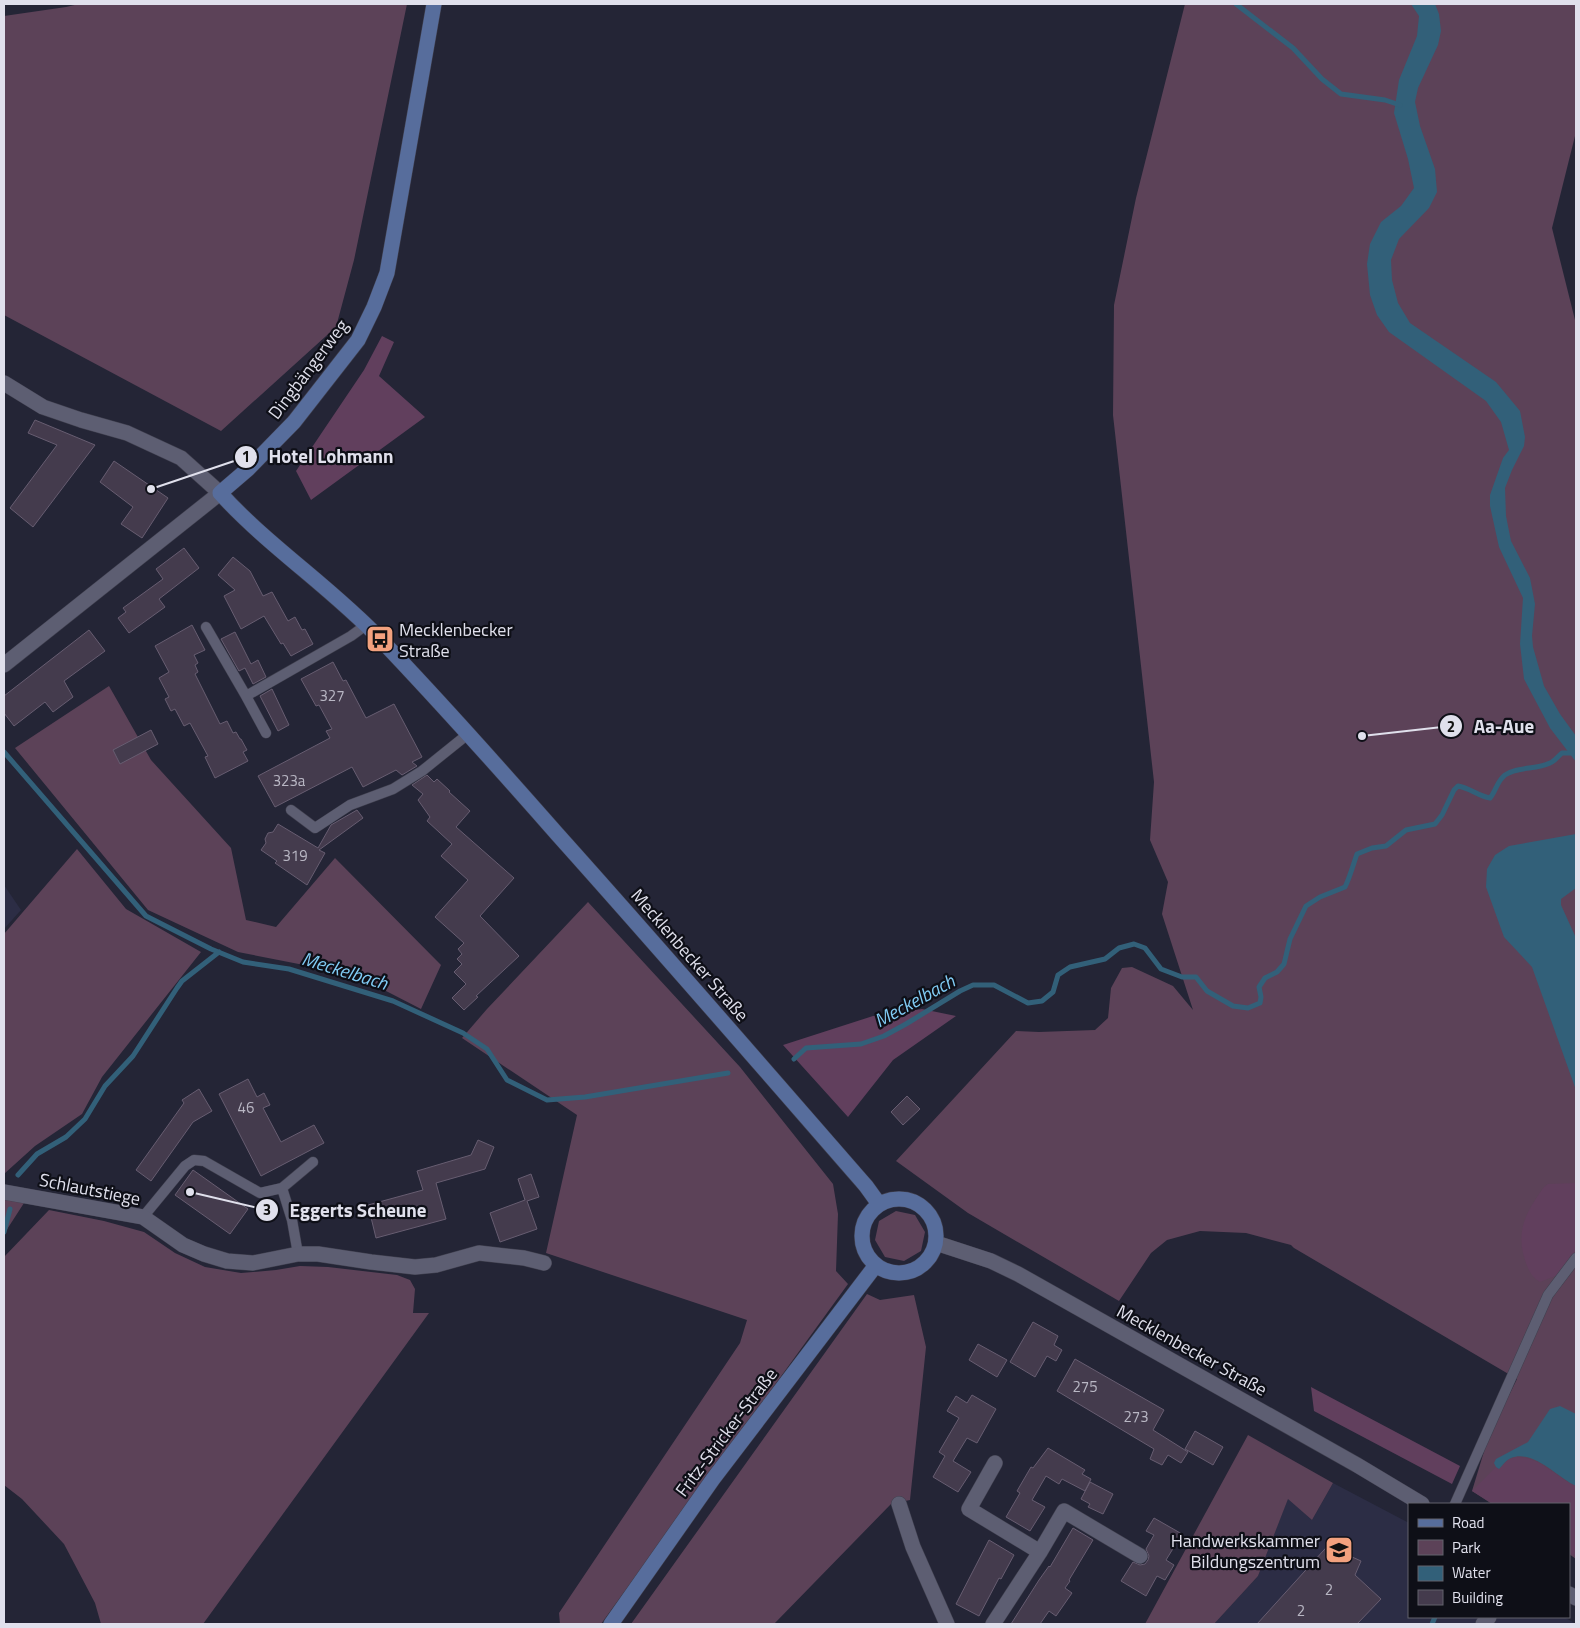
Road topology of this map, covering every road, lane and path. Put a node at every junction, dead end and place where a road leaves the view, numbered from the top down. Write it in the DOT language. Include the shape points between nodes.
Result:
graph roads {
  1 [pos="434,4"];
  2 [pos="4,383"];
  3 [pos="220,493"];
  4 [pos="366,625"];
  5 [pos="206,628"];
  6 [pos="4,665"];
  7 [pos="246,696"];
  8 [pos="266,733"];
  9 [pos="468,734"];
  10 [pos="291,810"];
  11 [pos="312,1162"];
  12 [pos="282,1188"];
  13 [pos="4,1192"];
  14 [pos="879,1204"];
  15 [pos="143,1217"];
  16 [pos="936,1243"];
  17 [pos="298,1254"];
  18 [pos="1576,1258"];
  19 [pos="544,1264"];
  20 [pos="876,1265"];
  21 [pos="996,1463"];
  22 [pos="1420,1503"];
  23 [pos="1455,1503"];
  24 [pos="899,1504"];
  25 [pos="1040,1552"];
  26 [pos="1140,1556"];
  27 [pos="611,1624"];
  28 [pos="947,1624"];
  29 [pos="993,1624"];
  1 -- 3 [label="main road, Dingbängerweg" via="387,273 374,307 358,340 294,422"];
  2 -- 3 [label="street, Mecklenbecker Straße" via="43,406 127,433 181,458"];
  3 -- 4 [label="main road, Mecklenbecker Straße" via="247,522"];
  3 -- 6 [label="street, Dingbängerweg"];
  4 -- 7 [label="lane"];
  4 -- 9 [label="main road, Mecklenbecker Straße"];
  5 -- 7 [label="lane"];
  7 -- 8 [label="lane"];
  9 -- 10 [label="lane" via="422,771 393,789 350,805 315,828"];
  9 -- 14 [label="main road, Mecklenbecker Straße" via="741,1041"];
  11 -- 12 [label="lane"];
  12 -- 15 [label="lane" via="260,1193 204,1160 194,1160 185,1166"];
  12 -- 17 [label="lane"];
  13 -- 15 [label="street, Schlautstiege"];
  14 -- 16 [label="main road" via="894,1199 908,1200 921,1206 931,1216 936,1228"];
  14 -- 20 [label="main road" via="863,1227 862,1241 866,1254"];
  15 -- 17 [label="street, Schlautstiege" via="183,1244 227,1261 253,1263"];
  16 -- 20 [label="main road" via="930,1257 920,1267 905,1273 890,1272"];
  16 -- 22 [label="street, Mecklenbecker Straße" via="991,1261 1018,1274"];
  17 -- 19 [label="street, Schlautstiege" via="415,1266 436,1265 479,1253 524,1258"];
  18 -- 23 [label="lane" via="1548,1295"];
  20 -- 27 [label="main road, Fritz-Stricker-Straße" via="713,1479"];
  21 -- 25 [label="street" via="969,1508"];
  24 -- 28 [label="street" via="913,1548"];
  25 -- 26 [label="street" via="1064,1511"];
  25 -- 29 [label="street"];
}
